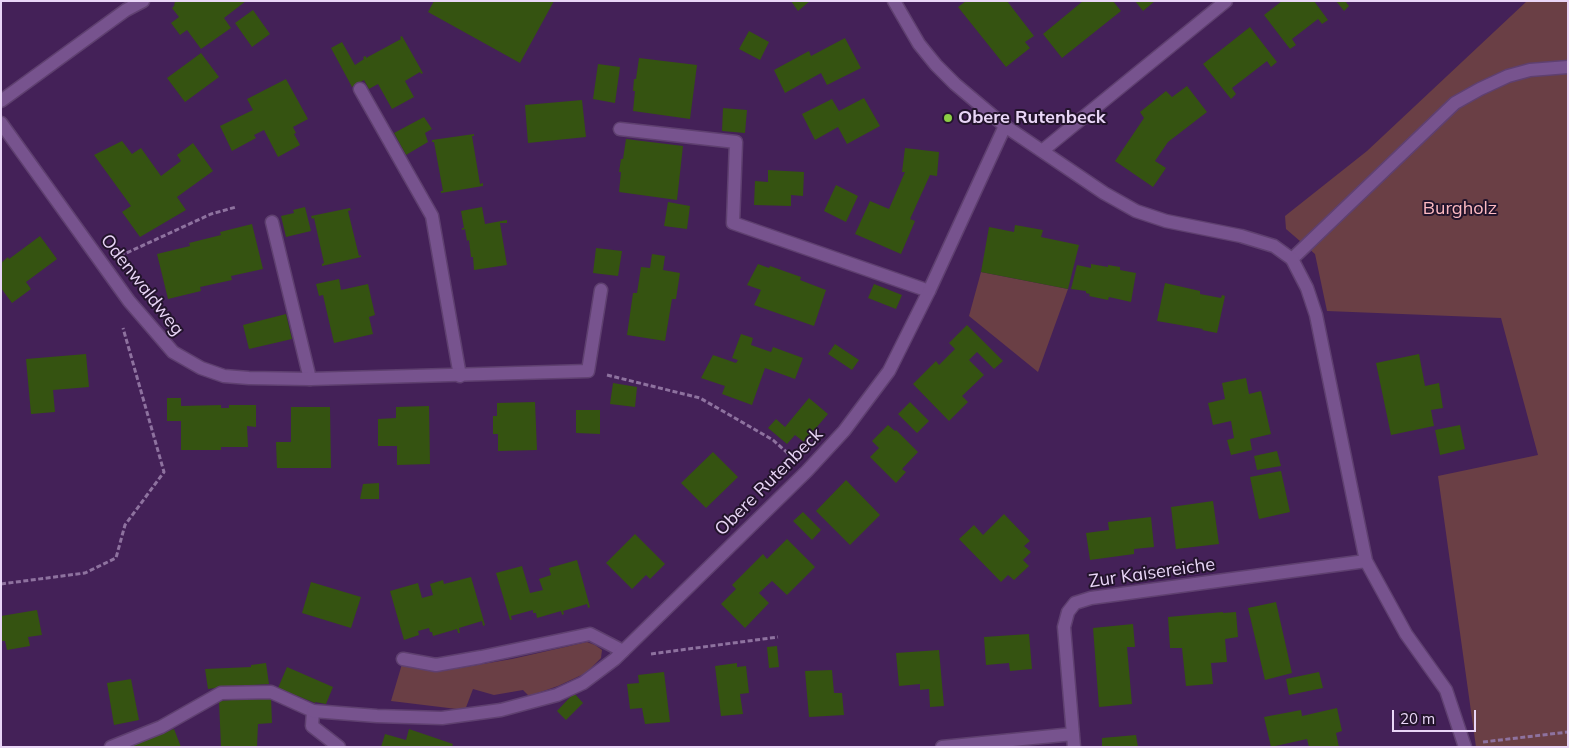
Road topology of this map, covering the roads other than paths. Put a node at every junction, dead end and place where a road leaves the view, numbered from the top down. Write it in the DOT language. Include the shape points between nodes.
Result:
graph roads {
  1 [pos="143,1"];
  2 [pos="894,1"];
  3 [pos="1226,1"];
  4 [pos="1568,67"];
  5 [pos="360,89"];
  6 [pos="1,101"];
  7 [pos="1,123"];
  8 [pos="1005,126"];
  9 [pos="620,129"];
  10 [pos="1042,151"];
  11 [pos="272,222"];
  12 [pos="1292,259"];
  13 [pos="601,290"];
  14 [pos="929,292"];
  15 [pos="460,376"];
  16 [pos="310,379"];
  17 [pos="1366,561"];
  18 [pos="619,655"];
  19 [pos="403,659"];
  20 [pos="313,711"];
  21 [pos="1073,734"];
  22 [pos="1465,746"];
  23 [pos="111,747"];
  24 [pos="339,747"];
  25 [pos="942,747"];
  26 [pos="1074,747"];
  1 -- 6 [label="street"];
  2 -- 8 [label="street" via="919,44 936,65"];
  3 -- 10 [label="street"];
  4 -- 12 [label="street" via="1530,70 1508,76 1455,103"];
  5 -- 15 [label="street" via="432,216"];
  7 -- 16 [label="street, Odenwaldweg" via="129,301 173,352 201,368 224,376"];
  8 -- 10 [label="street"];
  8 -- 14 [label="street, Obere Rutenbeck"];
  9 -- 14 [label="street" via="736,142 733,223"];
  10 -- 12 [label="street" via="1104,194 1136,211 1274,246"];
  11 -- 16 [label="street"];
  12 -- 17 [label="street" via="1316,315"];
  13 -- 15 [label="street, Odenwaldweg" via="588,371"];
  14 -- 18 [label="street, Obere Rutenbeck" via="889,371 844,431"];
  15 -- 16 [label="street, Odenwaldweg"];
  17 -- 21 [label="street, Zur Kaisereiche" via="1091,598 1075,603 1068,612 1064,627"];
  17 -- 22 [label="street" via="1406,634 1446,690"];
  18 -- 19 [label="street" via="590,634 436,665"];
  18 -- 20 [label="street, Obere Rutenbeck" via="583,683 558,695 501,710 442,718"];
  20 -- 23 [label="street, Obere Rutenbeck" via="271,692 221,693 161,727"];
  20 -- 24 [label="street" via="312,726"];
  21 -- 25 [label="street"];
  21 -- 26 [label="street, Zur Kaisereiche"];
}
